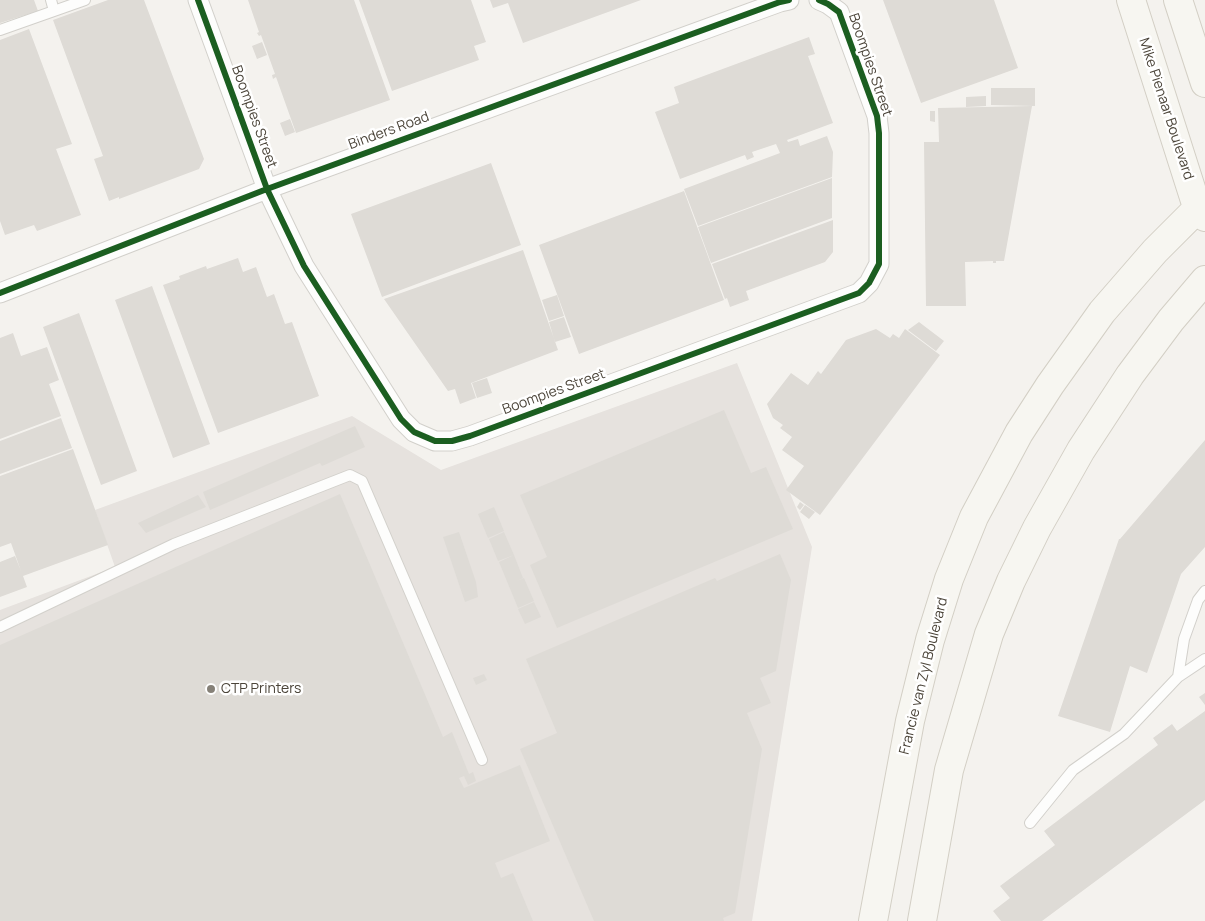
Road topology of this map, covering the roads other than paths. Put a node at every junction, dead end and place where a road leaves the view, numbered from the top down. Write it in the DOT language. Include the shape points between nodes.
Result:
graph roads {
  1 [pos="51,0"];
  2 [pos="85,0"];
  3 [pos="198,0"];
  4 [pos="789,0"];
  5 [pos="819,0"];
  6 [pos="1131,0"];
  7 [pos="1178,0"];
  8 [pos="54,11"];
  9 [pos="0,30"];
  10 [pos="1205,83"];
  11 [pos="267,189"];
  12 [pos="1202,208"];
  13 [pos="1205,280"];
  14 [pos="0,293"];
  15 [pos="1205,310"];
  16 [pos="1172,320"];
  17 [pos="1205,591"];
  18 [pos="0,627"];
  19 [pos="1205,659"];
  20 [pos="1178,676"];
  21 [pos="482,760"];
  22 [pos="1030,822"];
  23 [pos="873,921"];
  24 [pos="922,921"];
  1 -- 8 [label="lane"];
  2 -- 8 [label="lane"];
  3 -- 11 [label="street, Boompies Street"];
  4 -- 11 [label="street, Binders Road"];
  5 -- 11 [label="street, Boompies Street" via="839,12 877,116 880,257 869,284 859,292 470,436 435,441 414,432 401,419 304,266"];
  6 -- 12 [label="main road, Mike Pienaar Boulevard"];
  7 -- 10 [label="main road"];
  8 -- 9 [label="lane"];
  11 -- 14 [label="street, Binders Road"];
  12 -- 23 [label="main road, Francie van Zyl Boulevard" via="1155,250 1102,312 1019,433 974,517 949,579 914,703"];
  13 -- 16 [label="main road"];
  15 -- 16 [label="main road"];
  16 -- 24 [label="main road" via="1130,375 1082,450 1037,528 992,626 949,770"];
  17 -- 20 [label="lane" via="1198,600 1184,639"];
  18 -- 21 [label="lane" via="174,544 350,474 362,481"];
  19 -- 20 [label="lane"];
  20 -- 22 [label="lane" via="1124,734 1073,770"];
}
